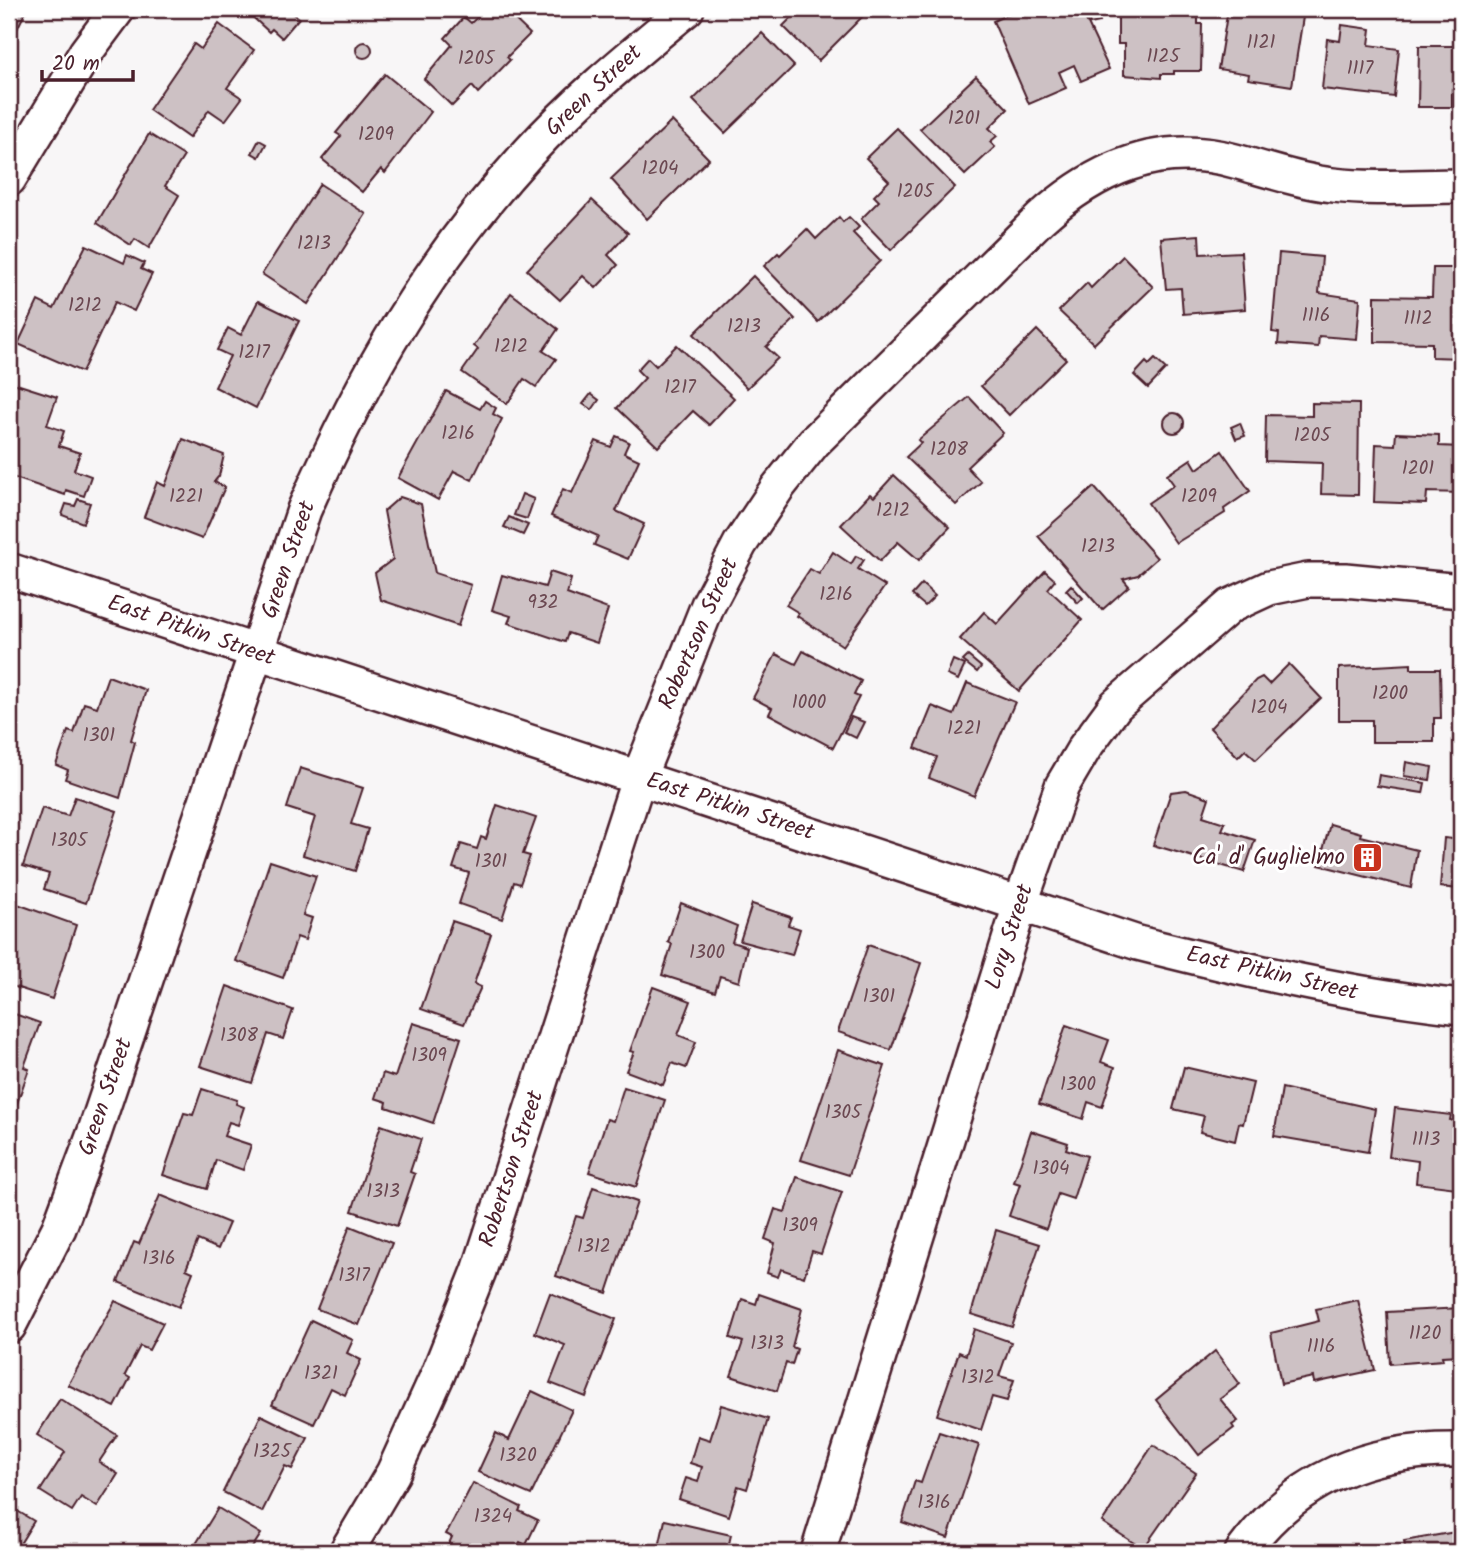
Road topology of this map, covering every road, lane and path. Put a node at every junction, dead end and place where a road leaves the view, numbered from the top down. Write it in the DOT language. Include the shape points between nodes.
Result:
graph roads {
  1 [pos="118,9"];
  2 [pos="687,9"];
  3 [pos="19,137"];
  4 [pos="9,179"];
  5 [pos="1461,186"];
  6 [pos="9,570"];
  7 [pos="1461,591"];
  8 [pos="256,653"];
  9 [pos="639,777"];
  10 [pos="1021,902"];
  11 [pos="1461,1007"];
  12 [pos="9,1326"];
  13 [pos="1461,1450"];
  14 [pos="346,1552"];
  15 [pos="818,1552"];
  16 [pos="1242,1552"];
  1 -- 3 [label="street"];
  2 -- 8 [label="street, Green Street" via="601,81 531,150 444,254 390,336 343,421 304,510"];
  3 -- 4 [label="street"];
  5 -- 9 [label="street, Robertson Street" via="1336,185 1293,179 1232,160 1171,155 1105,172 1070,192 814,442 778,486 708,605"];
  6 -- 8 [label="street, East Pitkin Street"];
  7 -- 10 [label="street, Lory Street" via="1308,580 1269,588 1230,606 1116,705 1085,747 1062,786"];
  8 -- 9 [label="street, East Pitkin Street"];
  8 -- 12 [label="street, Green Street" via="94,1134 59,1228"];
  9 -- 10 [label="street, East Pitkin Street"];
  9 -- 14 [label="street, Robertson Street" via="479,1271 393,1474"];
  10 -- 11 [label="street, East Pitkin Street" via="1138,943 1258,973 1378,998"];
  10 -- 15 [label="street, Lory Street"];
  13 -- 16 [label="street" via="1423,1449 1340,1469 1290,1500 1259,1528"];
}
